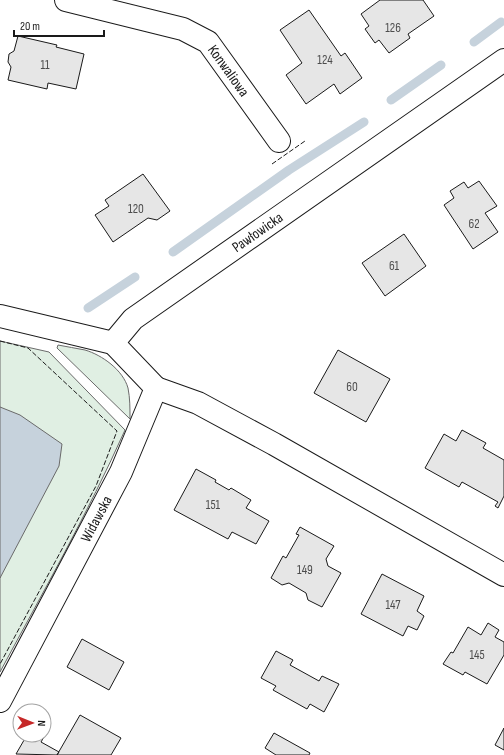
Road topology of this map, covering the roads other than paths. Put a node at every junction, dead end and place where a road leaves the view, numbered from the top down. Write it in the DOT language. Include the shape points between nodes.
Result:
graph roads {
  1 [pos="77,1"];
  2 [pos="504,60"];
  3 [pos="279,141"];
  4 [pos="0,316"];
  5 [pos="114,344"];
  6 [pos="156,388"];
  7 [pos="504,575"];
  8 [pos="0,701"];
  1 -- 3 [label="street, Konwaliowa" via="183,29 208,42"];
  2 -- 5 [label="street, Pawłowicka" via="133,319"];
  4 -- 5 [label="street"];
  5 -- 6 [label="street"];
  6 -- 7 [label="street" via="212,410"];
  6 -- 8 [label="street, Widawska" via="121,472"];
}
